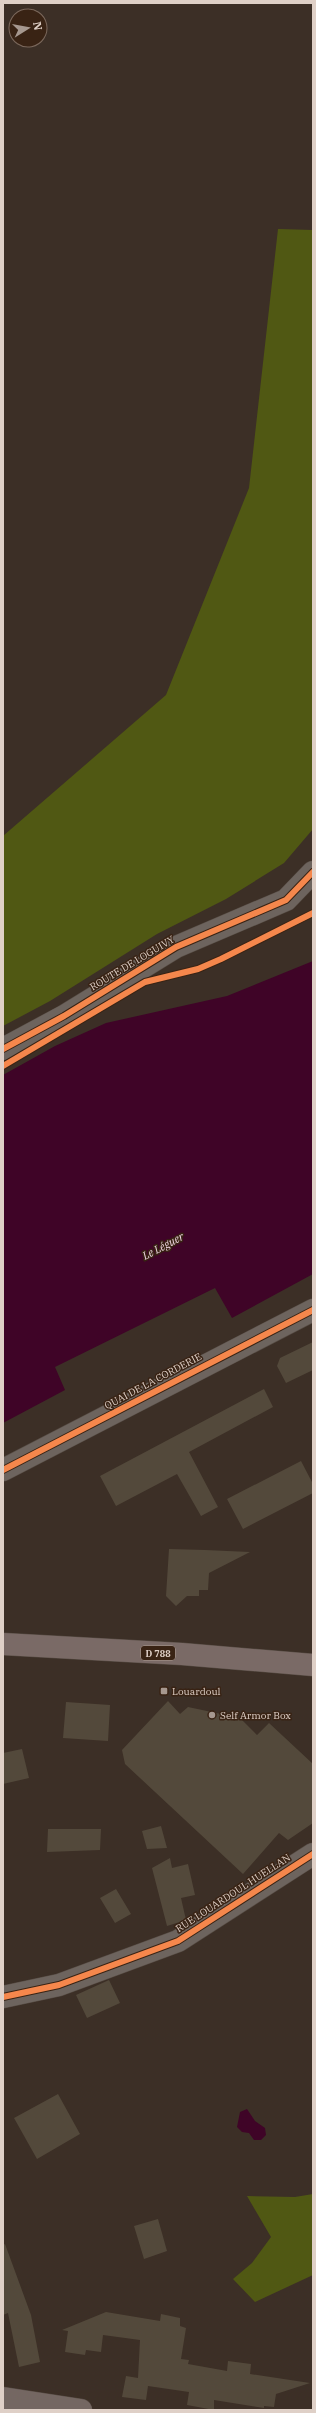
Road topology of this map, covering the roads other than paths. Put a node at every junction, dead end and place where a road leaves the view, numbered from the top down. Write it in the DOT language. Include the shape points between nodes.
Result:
graph roads {
  1 [pos="313,872"];
  2 [pos="3,1049"];
  3 [pos="313,1310"];
  4 [pos="3,1470"];
  5 [pos="3,1644"];
  6 [pos="313,1665"];
  7 [pos="313,1854"];
  8 [pos="3,1997"];
  9 [pos="3,2398"];
  10 [pos="81,2410"];
  1 -- 2 [label="street, ROUTE DE LOGUIVY" via="286,900 176,947 64,1016"];
  3 -- 4 [label="street, QUAI DE LA CORDERIE"];
  5 -- 6 [label="main road, D 788" via="182,1654"];
  7 -- 8 [label="street, RUE LOUARDOUL HUELLAN" via="178,1940 59,1985"];
  9 -- 10 [label="main road"];
}
